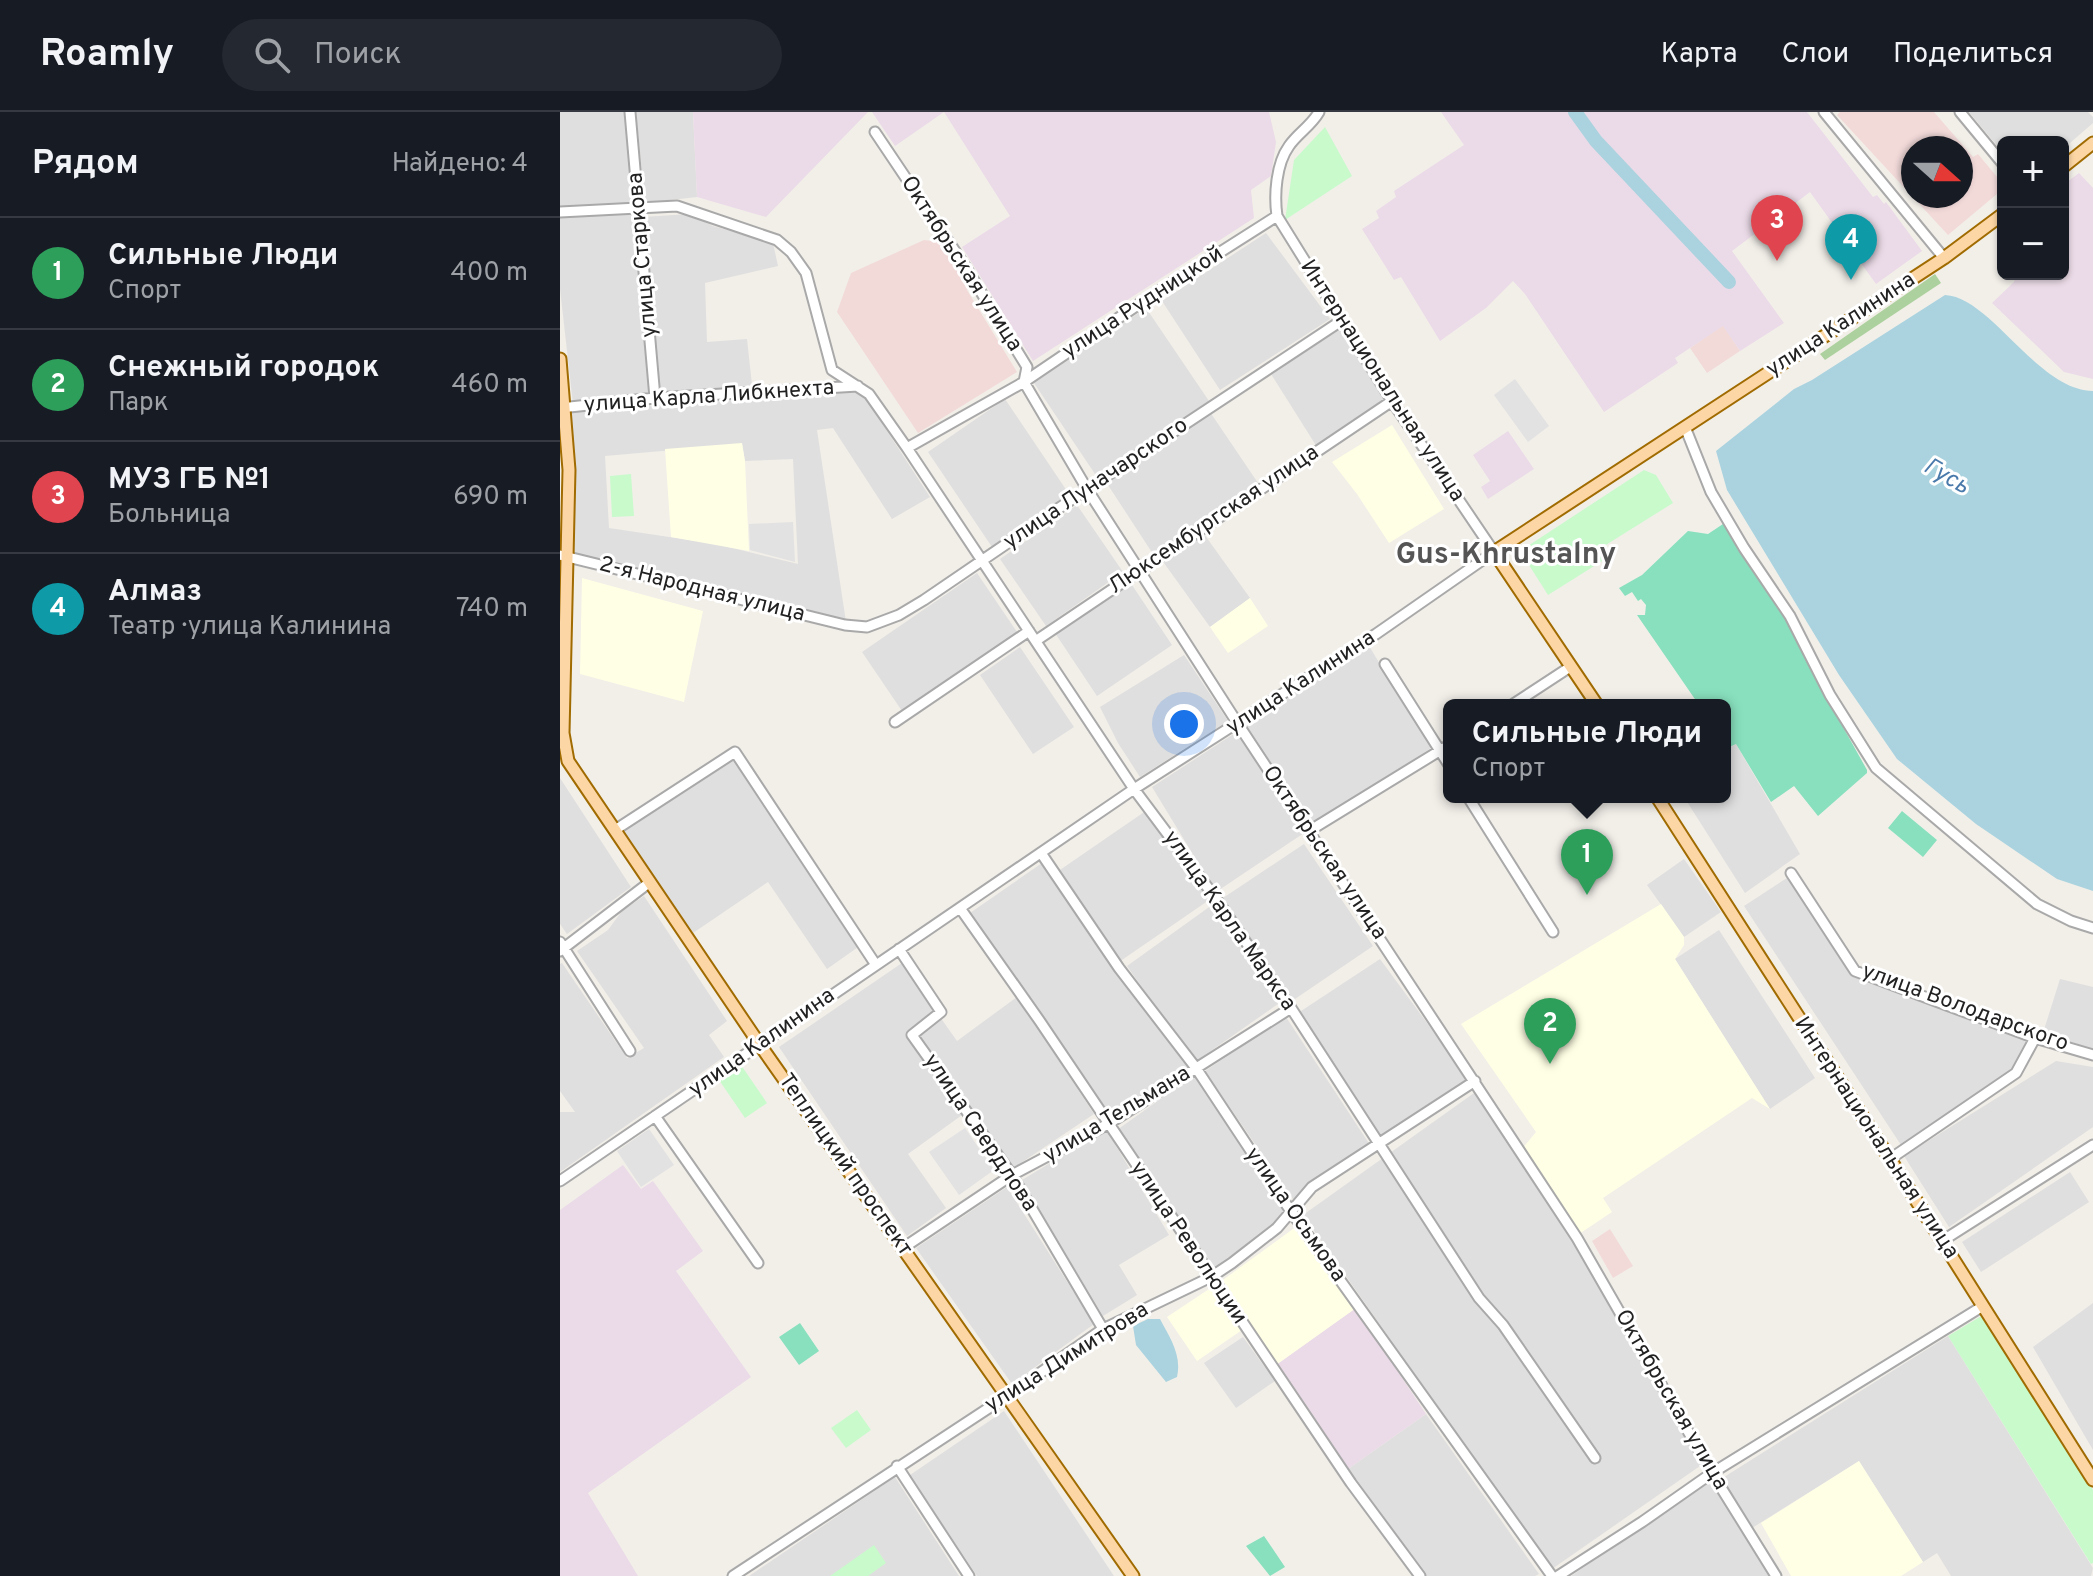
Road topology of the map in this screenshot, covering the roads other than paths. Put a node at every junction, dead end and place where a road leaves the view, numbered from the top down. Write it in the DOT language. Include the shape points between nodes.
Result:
graph roads {
  1 [pos="630,112"];
  2 [pos="1319,112"];
  3 [pos="1824,112"];
  4 [pos="1960,112"];
  5 [pos="875,132"];
  6 [pos="2093,143"];
  7 [pos="1997,157"];
  8 [pos="2069,162"];
  9 [pos="639,208"];
  10 [pos="560,212"];
  11 [pos="1277,216"];
  12 [pos="1997,218"];
  13 [pos="1944,258"];
  14 [pos="1341,321"];
  15 [pos="560,359"];
  16 [pos="1024,382"];
  17 [pos="858,386"];
  18 [pos="655,398"];
  19 [pos="1392,401"];
  20 [pos="562,408"];
  21 [pos="1685,427"];
  22 [pos="907,448"];
  23 [pos="1087,489"];
  24 [pos="1494,552"];
  25 [pos="564,556"];
  26 [pos="982,561"];
  27 [pos="1139,570"];
  28 [pos="845,625"];
  29 [pos="1029,631"];
  30 [pos="1037,640"];
  31 [pos="1385,664"];
  32 [pos="1570,667"];
  33 [pos="1521,699"];
  34 [pos="1593,699"];
  35 [pos="895,722"];
  36 [pos="1238,724"];
  37 [pos="1443,745"];
  38 [pos="1443,749"];
  39 [pos="1134,789"];
  40 [pos="1472,803"];
  41 [pos="1661,803"];
  42 [pos="615,830"];
  43 [pos="1309,831"];
  44 [pos="1041,853"];
  45 [pos="1791,873"];
  46 [pos="650,882"];
  47 [pos="960,908"];
  48 [pos="2093,928"];
  49 [pos="1553,932"];
  50 [pos="561,947"];
  51 [pos="899,949"];
  52 [pos="876,965"];
  53 [pos="1291,1008"];
  54 [pos="2035,1038"];
  55 [pos="760,1045"];
  56 [pos="630,1051"];
  57 [pos="2093,1055"];
  58 [pos="1196,1068"];
  59 [pos="1475,1081"];
  60 [pos="655,1116"];
  61 [pos="1108,1124"];
  62 [pos="1378,1145"];
  63 [pos="2093,1145"];
  64 [pos="1890,1159"];
  65 [pos="1012,1175"];
  66 [pos="560,1181"];
  67 [pos="1292,1213"];
  68 [pos="1942,1241"];
  69 [pos="903,1248"];
  70 [pos="758,1263"];
  71 [pos="1211,1277"];
  72 [pos="1983,1306"];
  73 [pos="1103,1329"];
  74 [pos="1007,1396"];
  75 [pos="1595,1458"];
  76 [pos="897,1466"];
  77 [pos="2091,1472"];
  78 [pos="1712,1473"];
  79 [pos="733,1576"];
  80 [pos="969,1576"];
  81 [pos="1133,1576"];
  82 [pos="1420,1576"];
  83 [pos="1555,1576"];
  84 [pos="1776,1576"];
  1 -- 9 [label="street, улица Старкова"];
  2 -- 11 [label="street" via="1287,149 1277,187"];
  3 -- 13 [label="street"];
  4 -- 7 [label="street"];
  5 -- 16 [label="street, Октябрьская улица" via="1027,367"];
  6 -- 8 [label="main road"];
  9 -- 10 [label="street, улица Карла Маркса"];
  9 -- 17 [label="street, улица Карла Маркса" via="689,209 784,246 806,273 832,370"];
  9 -- 18 [label="street, улица Старкова"];
  11 -- 14 [label="street, Интернациональная улица"];
  11 -- 16 [label="street, улица Рудницкой"];
  12 -- 13 [label="main road, улица Калинина"];
  13 -- 21 [label="main road, улица Калинина"];
  14 -- 19 [label="street, Интернациональная улица"];
  14 -- 23 [label="street, улица Луначарского"];
  15 -- 20 [label="main road, Теплицкий проспект"];
  16 -- 22 [label="street, улица Рудницкой"];
  16 -- 23 [label="street, Октябрьская улица"];
  17 -- 18 [label="street, улица Карла Либкнехта"];
  17 -- 22 [label="street, улица Карла Маркса"];
  18 -- 20 [label="street, улица Карла Либкнехта"];
  19 -- 24 [label="street, Интернациональная улица"];
  19 -- 27 [label="street, Люксембургская улица"];
  20 -- 25 [label="main road, Теплицкий проспект" via="569,470"];
  21 -- 24 [label="main road, улица Калинина"];
  21 -- 48 [label="street" via="1711,492 1790,616 1830,695 1876,768 2037,904"];
  22 -- 26 [label="street, улица Карла Маркса"];
  23 -- 26 [label="street, улица Луначарского"];
  23 -- 27 [label="street, Октябрьская улица"];
  24 -- 32 [label="main road, Интернациональная улица"];
  24 -- 36 [label="street, улица Калинина"];
  25 -- 28 [label="street, 2-я Народная улица"];
  25 -- 42 [label="main road, Теплицкий проспект" via="563,733 568,761"];
  26 -- 28 [label="street, улица Луначарского" via="899,615 867,627"];
  26 -- 29 [label="street, улица Карла Маркса"];
  27 -- 30 [label="street, Люксембургская улица"];
  27 -- 36 [label="street, Октябрьская улица"];
  29 -- 30 [label="street, улица Карла Маркса"];
  29 -- 35 [label="street"];
  30 -- 39 [label="street, улица Карла Маркса"];
  31 -- 37 [label="street"];
  32 -- 33 [label="street"];
  32 -- 34 [label="main road, Интернациональная улица"];
  36 -- 39 [label="street, улица Калинина"];
  36 -- 43 [label="street, Октябрьская улица"];
  38 -- 43 [label="street"];
  39 -- 44 [label="street, улица Калинина"];
  39 -- 53 [label="street, улица Карла Маркса"];
  40 -- 49 [label="street"];
  41 -- 64 [label="main road, Интернациональная улица"];
  42 -- 46 [label="main road, Теплицкий проспект"];
  42 -- 52 [label="street" via="735,752"];
  43 -- 59 [label="street, Октябрьская улица"];
  44 -- 47 [label="street, улица Калинина"];
  44 -- 58 [label="street, улица Осьмова"];
  45 -- 54 [label="street, улица Володарского" via="1855,971"];
  46 -- 50 [label="street"];
  46 -- 55 [label="main road, Теплицкий проспект"];
  47 -- 51 [label="street, улица Калинина"];
  47 -- 61 [label="street, улица Революции"];
  50 -- 56 [label="street"];
  51 -- 52 [label="street, улица Калинина"];
  51 -- 65 [label="street, улица Свердлова" via="941,1012 912,1035"];
  52 -- 55 [label="street, улица Калинина"];
  53 -- 58 [label="street, улица Тельмана"];
  53 -- 62 [label="street, улица Карла Маркса"];
  54 -- 57 [label="street, улица Володарского"];
  54 -- 64 [label="street" via="2016,1073"];
  55 -- 60 [label="street, улица Калинина"];
  55 -- 69 [label="main road, Теплицкий проспект"];
  58 -- 61 [label="street, улица Тельмана"];
  58 -- 67 [label="street, улица Осьмова"];
  59 -- 62 [label="street, улица Димитрова"];
  59 -- 78 [label="street, Октябрьская улица" via="1577,1238"];
  60 -- 66 [label="street, улица Калинина"];
  60 -- 70 [label="street"];
  61 -- 65 [label="street, улица Тельмана"];
  61 -- 71 [label="street, улица Революции"];
  62 -- 67 [label="street, улица Димитрова" via="1312,1187"];
  62 -- 75 [label="street, улица Карла Маркса" via="1479,1298"];
  63 -- 68 [label="street"];
  64 -- 68 [label="main road, Интернациональная улица"];
  65 -- 69 [label="street, улица Тельмана"];
  65 -- 73 [label="street, улица Свердлова"];
  67 -- 71 [label="street, улица Димитрова"];
  67 -- 83 [label="street, улица Осьмова"];
  68 -- 72 [label="main road, Интернациональная улица"];
  69 -- 74 [label="main road, Теплицкий проспект"];
  71 -- 73 [label="street, улица Димитрова"];
  71 -- 82 [label="street, улица Революции"];
  72 -- 77 [label="main road, Интернациональная улица"];
  72 -- 78 [label="street"];
  73 -- 74 [label="street, улица Димитрова"];
  74 -- 76 [label="street, улица Димитрова"];
  74 -- 81 [label="main road, Теплицкий проспект"];
  76 -- 79 [label="street, улица Димитрова"];
  76 -- 80 [label="street"];
  78 -- 83 [label="street"];
  78 -- 84 [label="street, Октябрьская улица"];
}
